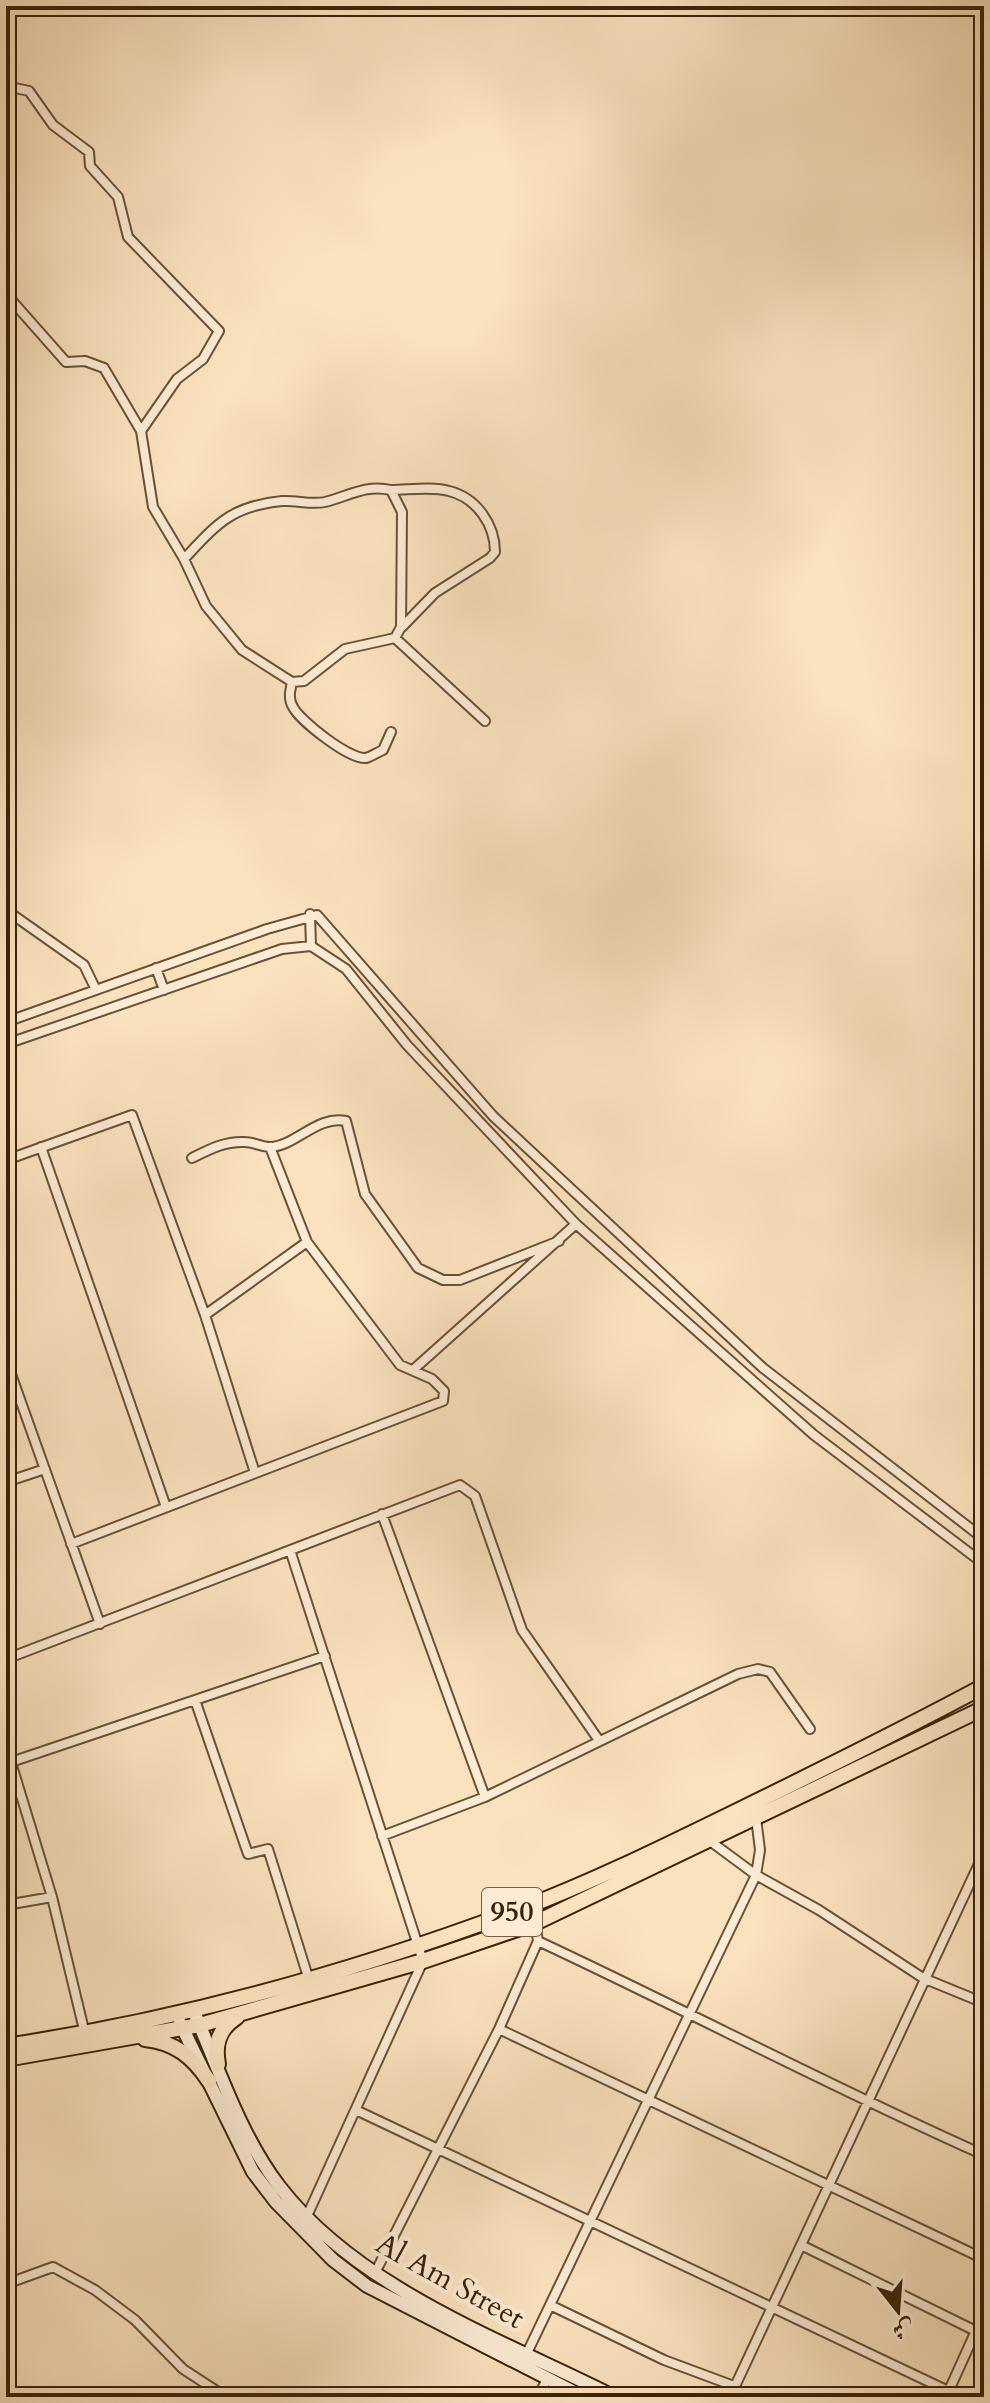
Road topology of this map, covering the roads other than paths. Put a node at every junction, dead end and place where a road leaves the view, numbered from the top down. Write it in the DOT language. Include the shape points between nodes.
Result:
graph roads {
  1 [pos="6,86"];
  2 [pos="6,294"];
  3 [pos="141,431"];
  4 [pos="391,490"];
  5 [pos="184,559"];
  6 [pos="401,627"];
  7 [pos="395,638"];
  8 [pos="292,682"];
  9 [pos="485,721"];
  10 [pos="391,732"];
  11 [pos="6,910"];
  12 [pos="310,914"];
  13 [pos="311,946"];
  14 [pos="156,968"];
  15 [pos="96,990"];
  16 [pos="164,990"];
  17 [pos="6,1022"];
  18 [pos="6,1044"];
  19 [pos="41,1147"];
  20 [pos="270,1147"];
  21 [pos="192,1158"];
  22 [pos="6,1160"];
  23 [pos="580,1198"];
  24 [pos="567,1211"];
  25 [pos="576,1224"];
  26 [pos="559,1241"];
  27 [pos="307,1242"];
  28 [pos="205,1315"];
  29 [pos="6,1360"];
  30 [pos="413,1370"];
  31 [pos="45,1469"];
  32 [pos="255,1473"];
  33 [pos="6,1482"];
  34 [pos="166,1507"];
  35 [pos="382,1514"];
  36 [pos="984,1539"];
  37 [pos="71,1544"];
  38 [pos="290,1550"];
  39 [pos="984,1564"];
  40 [pos="100,1624"];
  41 [pos="325,1656"];
  42 [pos="6,1659"];
  43 [pos="984,1686"];
  44 [pos="195,1700"];
  45 [pos="984,1708"];
  46 [pos="810,1729"];
  47 [pos="598,1739"];
  48 [pos="6,1746"];
  49 [pos="11,1762"];
  50 [pos="485,1797"];
  51 [pos="756,1818"];
  52 [pos="706,1834"];
  53 [pos="382,1836"];
  54 [pos="984,1853"];
  55 [pos="756,1875"];
  56 [pos="52,1897"];
  57 [pos="6,1905"];
  58 [pos="535,1923"];
  59 [pos="538,1941"];
  60 [pos="417,1946"];
  61 [pos="423,1961"];
  62 [pos="923,1978"];
  63 [pos="309,1980"];
  64 [pos="984,2003"];
  65 [pos="690,2012"];
  66 [pos="246,2013"];
  67 [pos="197,2018"];
  68 [pos="180,2022"];
  69 [pos="499,2029"];
  70 [pos="85,2034"];
  71 [pos="137,2038"];
  72 [pos="6,2046"];
  73 [pos="6,2059"];
  74 [pos="218,2064"];
  75 [pos="209,2081"];
  76 [pos="648,2100"];
  77 [pos="866,2103"];
  78 [pos="358,2111"];
  79 [pos="438,2150"];
  80 [pos="984,2155"];
  81 [pos="829,2185"];
  82 [pos="307,2216"];
  83 [pos="590,2221"];
  84 [pos="801,2245"];
  85 [pos="984,2259"];
  86 [pos="375,2273"];
  87 [pos="6,2284"];
  88 [pos="550,2305"];
  89 [pos="774,2306"];
  90 [pos="984,2313"];
  91 [pos="980,2333"];
  92 [pos="527,2353"];
  93 [pos="547,2379"];
  94 [pos="734,2386"];
  95 [pos="948,2394"];
  96 [pos="226,2397"];
  97 [pos="538,2397"];
  98 [pos="584,2397"];
  99 [pos="615,2397"];
  100 [pos="730,2397"];
  101 [pos="961,2397"];
  1 -- 3 [label="street" via="29,91 53,125 89,152 90,166 118,197 128,237 219,331 203,359 177,379"];
  2 -- 3 [label="street" via="66,362 104,368"];
  3 -- 5 [label="street" via="153,507"];
  4 -- 5 [label="street" via="374,486 322,503 284,501 242,508 224,516"];
  4 -- 6 [label="street" via="402,512"];
  4 -- 6 [label="street" via="449,491 484,514 495,534 490,558 435,593"];
  5 -- 8 [label="street" via="206,606 242,650"];
  6 -- 7 [label="street"];
  7 -- 8 [label="street" via="345,649 304,681"];
  7 -- 9 [label="street"];
  8 -- 10 [label="street" via="289,695 298,714 350,755 365,758 383,750"];
  11 -- 15 [label="street" via="84,965"];
  12 -- 13 [label="street"];
  12 -- 14 [label="street"];
  12 -- 23 [label="street" via="330,926 493,1116"];
  13 -- 16 [label="street" via="282,949"];
  13 -- 24 [label="street" via="346,969 407,1045"];
  14 -- 15 [label="street"];
  14 -- 16 [label="street"];
  15 -- 17 [label="street"];
  16 -- 18 [label="street"];
  19 -- 22 [label="street"];
  19 -- 28 [label="street" via="132,1115"];
  19 -- 34 [label="street"];
  20 -- 21 [label="street" via="224,1143"];
  20 -- 26 [label="street" via="318,1125 346,1121 365,1194 418,1268 443,1280 460,1280"];
  20 -- 27 [label="street"];
  23 -- 24 [label="street"];
  23 -- 36 [label="street" via="763,1368"];
  24 -- 25 [label="street"];
  25 -- 26 [label="street"];
  25 -- 39 [label="street" via="814,1435"];
  26 -- 30 [label="street"];
  27 -- 28 [label="street"];
  27 -- 30 [label="street" via="400,1365"];
  28 -- 32 [label="street"];
  29 -- 31 [label="street"];
  30 -- 32 [label="street" via="444,1391 443,1401"];
  31 -- 33 [label="street"];
  31 -- 37 [label="street"];
  32 -- 34 [label="street"];
  34 -- 37 [label="street"];
  35 -- 38 [label="street"];
  35 -- 47 [label="street" via="460,1485 472,1490 522,1630"];
  35 -- 50 [label="street"];
  37 -- 40 [label="street"];
  38 -- 40 [label="street"];
  38 -- 41 [label="street"];
  40 -- 42 [label="street"];
  41 -- 44 [label="street"];
  41 -- 53 [label="street"];
  43 -- 52 [label="main road, 950"];
  44 -- 49 [label="street"];
  44 -- 63 [label="street" via="248,1854 268,1849"];
  45 -- 51 [label="main road, 950 / 950"];
  46 -- 47 [label="street" via="770,1672 758,1669"];
  47 -- 50 [label="street"];
  48 -- 49 [label="street"];
  49 -- 56 [label="street"];
  50 -- 53 [label="street"];
  51 -- 52 [label="main road, 950 / 950"];
  51 -- 55 [label="street"];
  52 -- 55 [label="street"];
  52 -- 58 [label="main road, 950 / 950"];
  52 -- 60 [label="main road, 950"];
  53 -- 60 [label="street"];
  54 -- 62 [label="street"];
  55 -- 62 [label="street"];
  55 -- 65 [label="street"];
  56 -- 57 [label="street"];
  56 -- 70 [label="street"];
  58 -- 59 [label="street"];
  58 -- 61 [label="main road, 950 / 950"];
  59 -- 65 [label="street"];
  59 -- 69 [label="street"];
  60 -- 61 [label="street"];
  60 -- 63 [label="main road, 950"];
  61 -- 66 [label="main road, 950 / 950"];
  61 -- 78 [label="street"];
  62 -- 64 [label="street"];
  62 -- 77 [label="street"];
  63 -- 67 [label="main road, 950"];
  65 -- 76 [label="street"];
  65 -- 77 [label="street"];
  66 -- 67 [label="main road, 950 / 950"];
  66 -- 74 [label="main road" via="217,2038"];
  67 -- 68 [label="main road, 950 / 950"];
  67 -- 74 [label="main road, Al Am Street"];
  68 -- 70 [label="main road, 950"];
  68 -- 71 [label="main road, 950 / 950"];
  68 -- 75 [label="main road, Al Am Street"];
  69 -- 76 [label="street"];
  69 -- 79 [label="street"];
  70 -- 72 [label="main road, 950"];
  71 -- 73 [label="main road, 950 / 950"];
  71 -- 75 [label="main road" via="180,2048"];
  74 -- 82 [label="main road, Al Am Street" via="254,2146 279,2186"];
  75 -- 93 [label="main road, Al Am Street" via="253,2172 333,2260 367,2286"];
  76 -- 81 [label="street"];
  76 -- 83 [label="street"];
  77 -- 80 [label="street"];
  77 -- 81 [label="street"];
  78 -- 79 [label="street"];
  78 -- 82 [label="street"];
  79 -- 83 [label="street"];
  79 -- 86 [label="street"];
  81 -- 84 [label="street"];
  81 -- 85 [label="street"];
  82 -- 86 [label="main road, Al Am Street"];
  83 -- 88 [label="street"];
  83 -- 89 [label="street"];
  84 -- 89 [label="street"];
  84 -- 91 [label="street"];
  86 -- 92 [label="main road, Al Am Street"];
  87 -- 96 [label="street" via="53,2267 135,2320 183,2369"];
  88 -- 92 [label="street"];
  88 -- 94 [label="street" via="664,2360"];
  89 -- 94 [label="street"];
  89 -- 95 [label="street"];
  90 -- 91 [label="street"];
  91 -- 95 [label="street"];
  92 -- 99 [label="main road, Al Am Street"];
  93 -- 97 [label="street"];
  93 -- 98 [label="main road, Al Am Street"];
  94 -- 100 [label="street"];
  95 -- 101 [label="street"];
}
